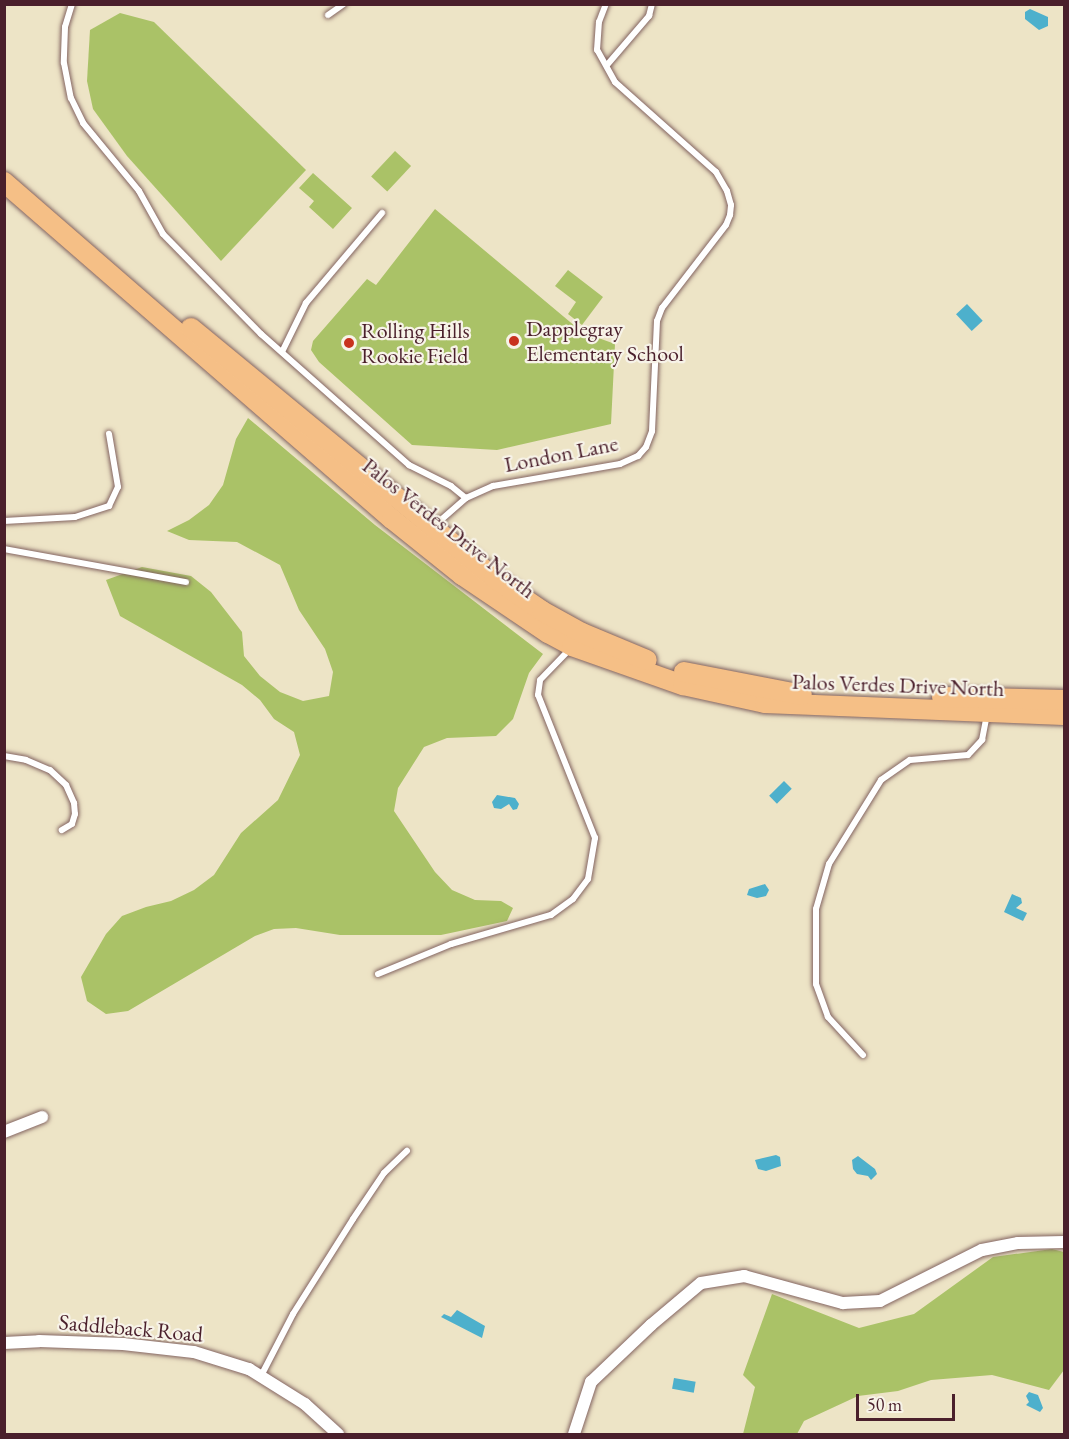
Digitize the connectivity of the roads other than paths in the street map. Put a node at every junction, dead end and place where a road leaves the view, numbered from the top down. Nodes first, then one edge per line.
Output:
1 (72, 4) edge
2 (344, 4) edge
3 (606, 4) edge
4 (652, 4) edge
5 (328, 15) dead end
6 (607, 65) junction
7 (4, 168) edge
8 (4, 182) edge
9 (382, 213) dead end
10 (282, 352) junction
11 (109, 434) dead end
12 (326, 461) junction
13 (466, 498) junction
14 (4, 521) edge
15 (431, 529) junction
16 (4, 549) edge
17 (462, 575) junction
18 (186, 582) dead end
19 (577, 639) junction
20 (1065, 700) edge
21 (987, 705) junction
22 (1065, 715) edge
23 (4, 756) edge
24 (62, 830) dead end
25 (378, 974) dead end
26 (862, 1054) dead end
27 (42, 1117) dead end
28 (4, 1132) edge
29 (407, 1151) dead end
30 (1065, 1242) edge
31 (4, 1343) edge
32 (261, 1377) junction
33 (338, 1434) edge
34 (574, 1434) edge

1 - 10 lane
2 - 5 lane
3 - 6 lane, London Lane
4 - 6 lane
6 - 13 lane, London Lane
7 - 15 main road, Palos Verdes Drive North
8 - 12 main road, Palos Verdes Drive North
9 - 10 lane
10 - 13 lane
11 - 14 lane
12 - 15 main road
12 - 17 main road, Palos Verdes Drive North
13 - 15 lane, London Lane
15 - 17 main road
15 - 19 main road, Palos Verdes Drive North
16 - 18 lane
17 - 19 main road, Palos Verdes Drive North
19 - 21 main road, Palos Verdes Drive North
19 - 25 lane
20 - 21 main road, Palos Verdes Drive North
21 - 22 main road, Palos Verdes Drive North
21 - 26 lane
23 - 24 lane
27 - 28 street
29 - 32 lane
30 - 34 street
31 - 32 street, Saddleback Road
32 - 33 street, Saddleback Road

